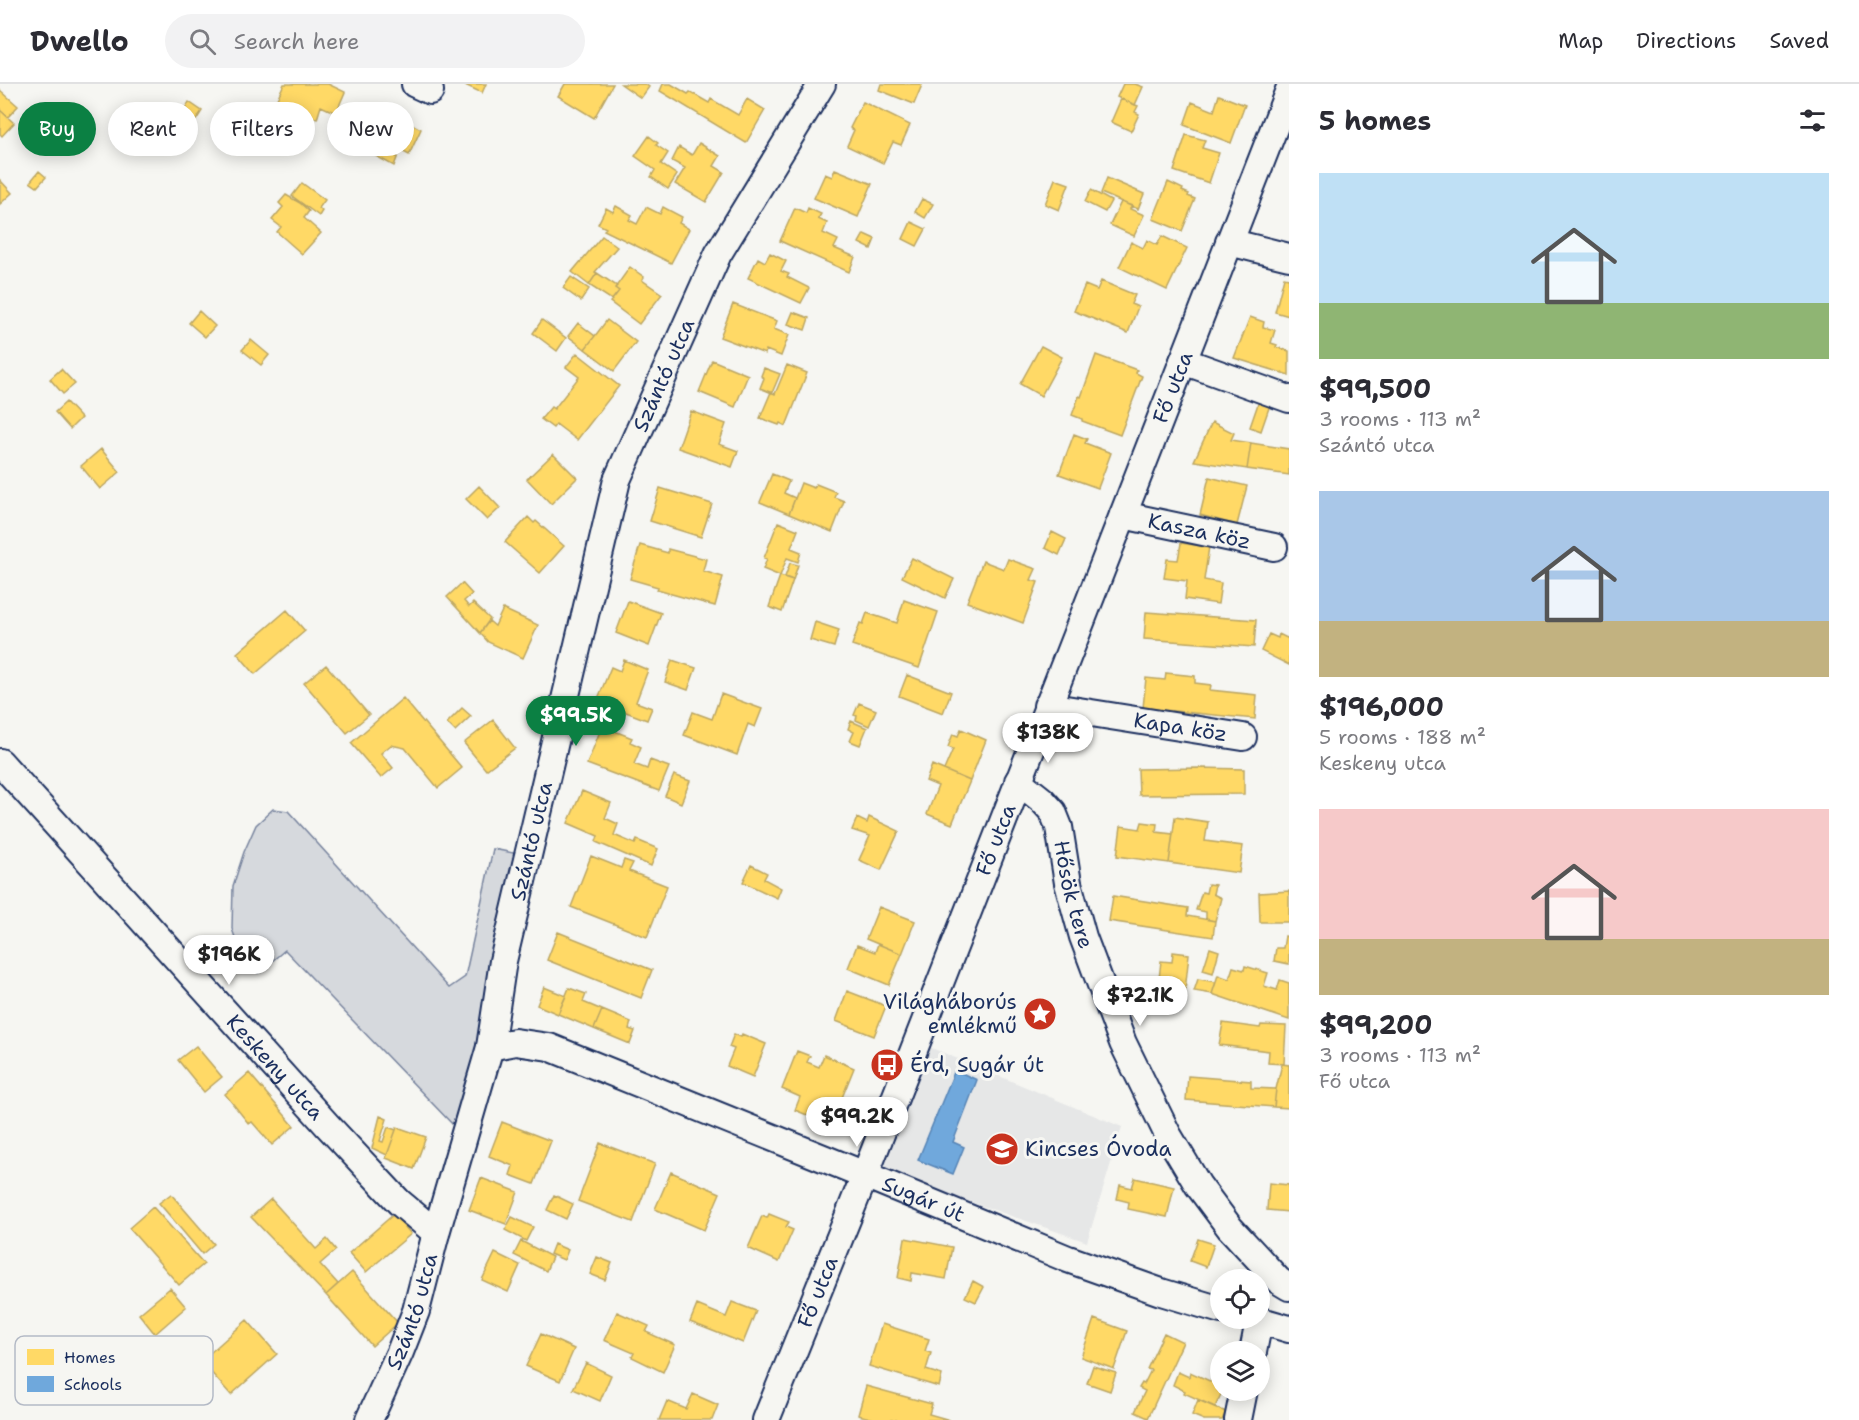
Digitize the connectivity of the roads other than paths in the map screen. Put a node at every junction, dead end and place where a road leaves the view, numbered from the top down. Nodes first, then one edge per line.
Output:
1 (822, 84) edge
2 (1289, 90) edge
3 (1282, 125) edge
4 (1229, 242) junction
5 (1289, 257) edge
6 (1183, 361) junction
7 (1289, 399) edge
8 (1123, 515) junction
9 (1274, 546) dead end
10 (1047, 706) junction
11 (1243, 737) dead end
12 (0, 762) edge
13 (1018, 781) junction
14 (490, 1047) junction
15 (865, 1174) junction
16 (436, 1233) junction
17 (1289, 1287) edge
18 (1289, 1300) edge
19 (1210, 1307) edge
20 (1270, 1324) edge
21 (1286, 1329) edge
22 (1242, 1401) edge
23 (369, 1420) edge
24 (766, 1420) edge
25 (1238, 1420) edge

1 - 14 street, Szántó utca
2 - 3 street, Fő utca
3 - 4 street, Fő utca
4 - 5 street
4 - 6 street, Fő utca
6 - 7 street
6 - 8 street, Fő utca
8 - 9 street, Kasza köz
8 - 10 street, Fő utca
10 - 11 street, Kapa köz
10 - 13 street, Fő utca
12 - 16 street, Keskeny utca
13 - 15 street, Fő utca
13 - 17 street, Hősök tere
14 - 15 street, Sugár út
14 - 16 street, Szántó utca
15 - 19 street, Sugár út
15 - 24 street, Fő utca
16 - 23 street, Szántó utca
18 - 21 street
20 - 21 street
22 - 25 street

